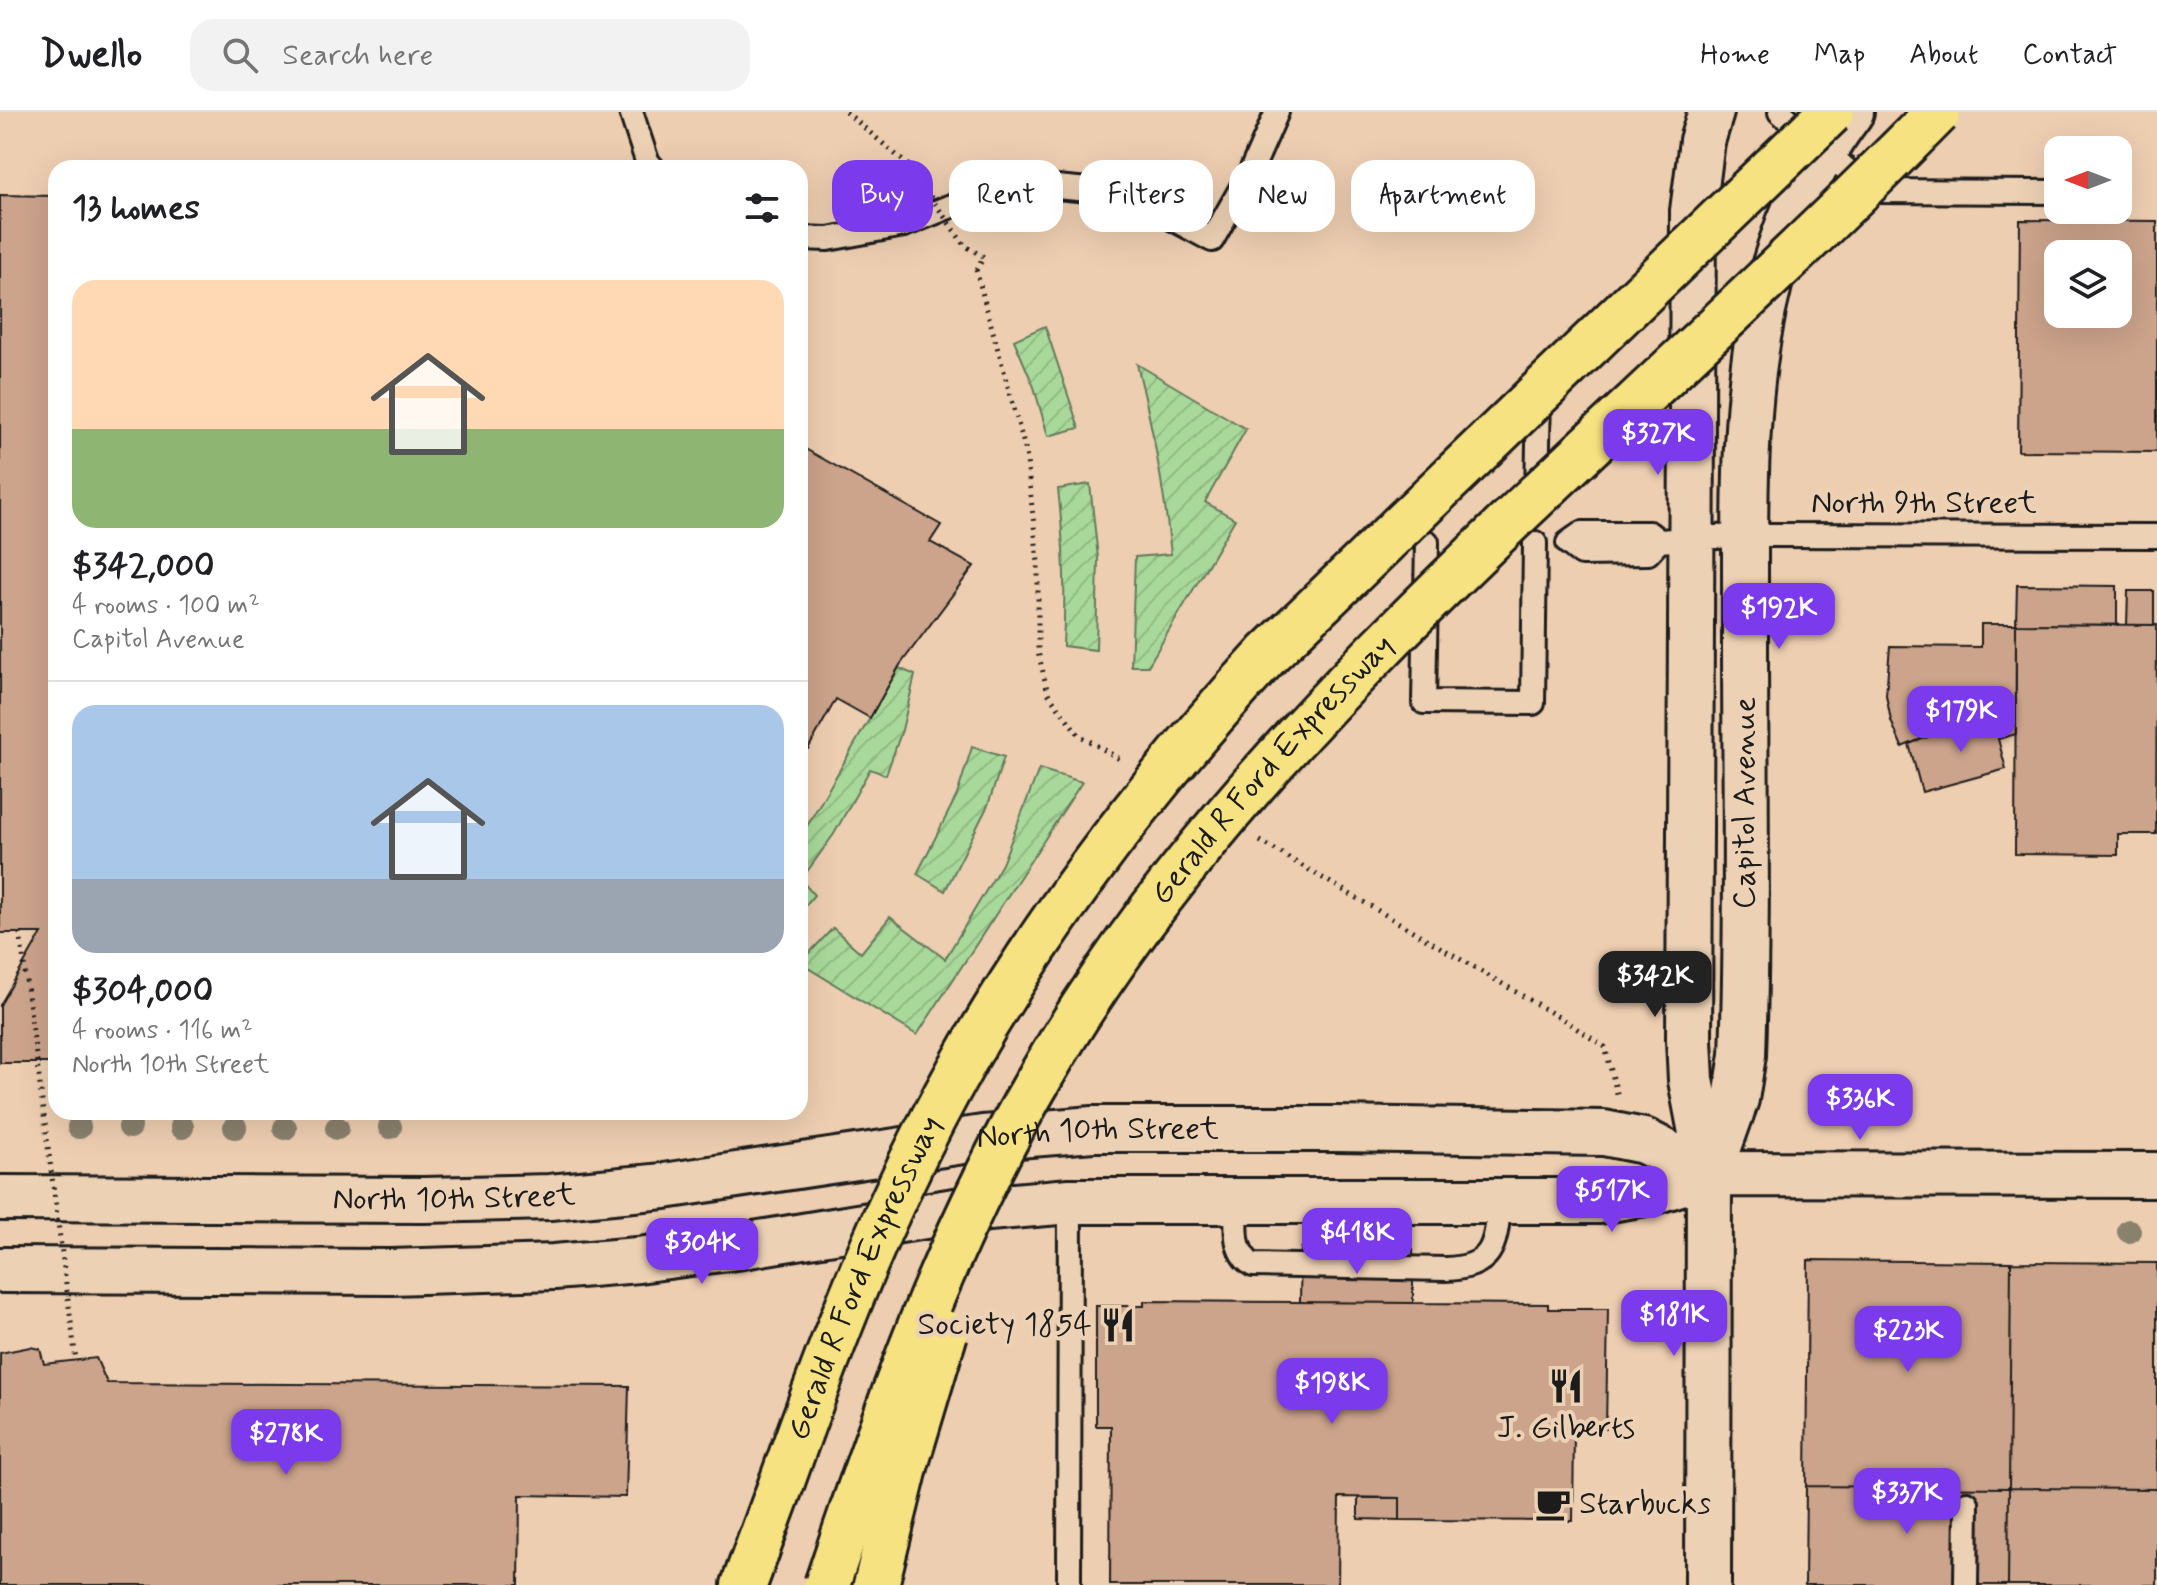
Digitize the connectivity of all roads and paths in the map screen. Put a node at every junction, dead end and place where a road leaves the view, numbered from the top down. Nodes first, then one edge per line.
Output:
1 (631, 112) edge
2 (846, 112) edge
3 (1277, 112) edge
4 (1711, 112) edge
5 (1780, 112) edge
6 (1851, 112) edge
7 (1938, 112) edge
8 (1828, 132) edge
9 (647, 160) edge
10 (2044, 192) edge
11 (808, 238) edge
12 (976, 270) dead end
13 (1540, 366) dead end
14 (1746, 535) junction
15 (2157, 536) edge
16 (1675, 541) junction
17 (1427, 542) dead end
18 (1535, 543) junction
19 (1135, 931) junction
20 (20, 933) dead end
21 (1709, 1174) junction
22 (2157, 1175) edge
23 (0, 1198) edge
24 (1237, 1200) junction
25 (1070, 1201) junction
26 (1500, 1201) junction
27 (0, 1270) edge
28 (76, 1360) dead end
29 (1967, 1503) dead end
30 (746, 1585) edge
31 (827, 1585) edge
32 (876, 1585) edge
33 (1069, 1585) edge
34 (1708, 1585) edge
35 (1966, 1585) edge

1 - 9 lane
2 - 12 path, bridge
3 - 11 lane
4 - 16 main road, Capitol Avenue
5 - 8 lane
6 - 8 main road, Capitol Avenue
7 - 19 highway, Gerald R Ford Expressway, bridge
8 - 10 lane
8 - 14 main road, Capitol Avenue
8 - 30 highway, Gerald R Ford Expressway, bridge
13 - 18 lane
14 - 15 lane, North 9th Street
14 - 16 lane, North 9th Street
14 - 21 main road, Capitol Avenue
16 - 18 lane, North 9th Street
16 - 21 main road, Capitol Avenue
17 - 18 lane
19 - 31 highway, Gerald R Ford Expressway, bridge
19 - 32 highway, bridge
20 - 28 path, bridge
21 - 22 main road, North 10th Street
21 - 23 main road, North 10th Street
21 - 26 main road, North 10th Street
21 - 34 main road, Capitol Avenue
24 - 25 main road, North 10th Street
24 - 26 main road, North 10th Street
24 - 26 lane
25 - 27 main road, North 10th Street
25 - 33 lane
29 - 35 lane

